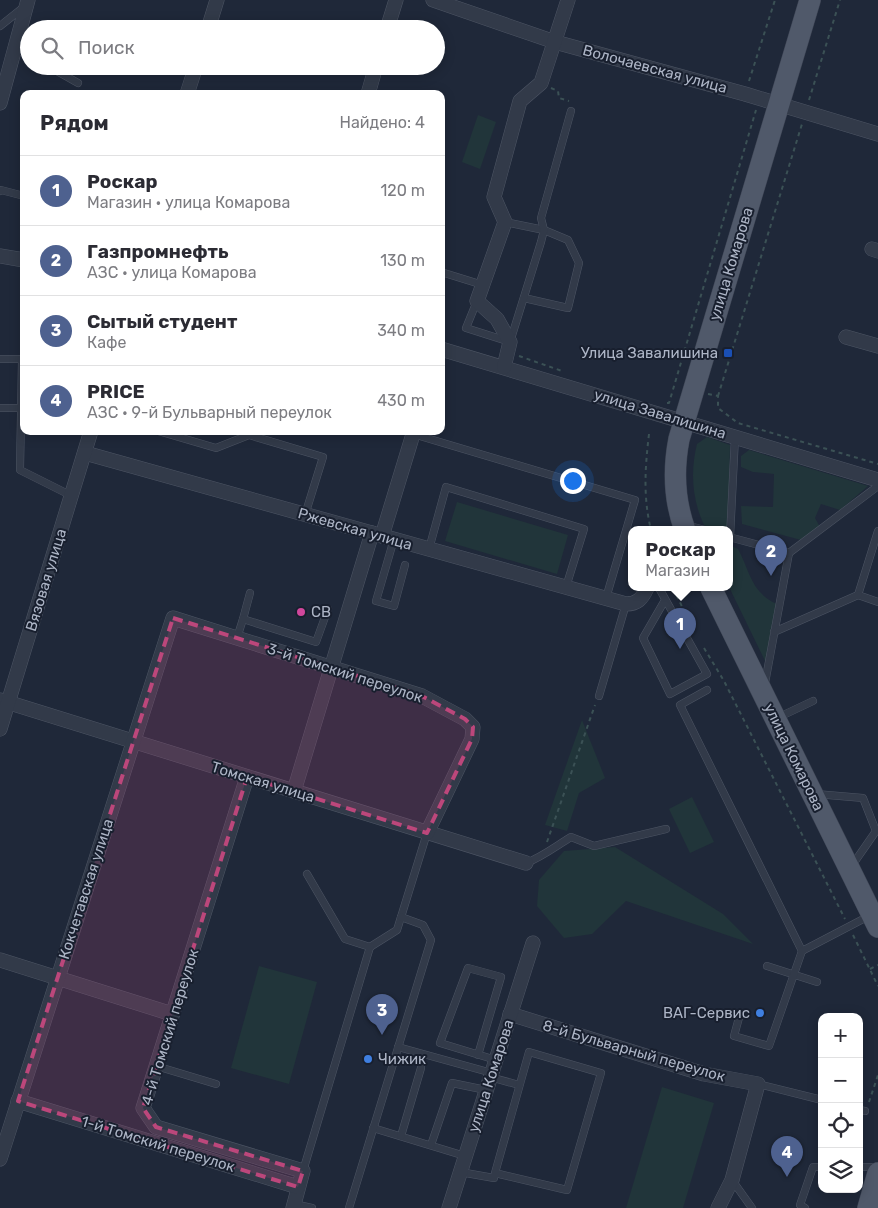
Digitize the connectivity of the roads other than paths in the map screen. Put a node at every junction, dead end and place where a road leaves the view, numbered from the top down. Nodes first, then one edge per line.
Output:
1 (217, 0) edge
2 (396, 0) edge
3 (433, 0) edge
4 (568, 0) edge
5 (810, 0) edge
6 (27, 3) edge
7 (22, 20) edge
8 (211, 20) edge
9 (390, 20) edge
10 (0, 26) edge
11 (20, 28) edge
12 (555, 42) junction
13 (13, 53) junction
14 (20, 54) edge
15 (64, 75) edge
16 (193, 75) edge
17 (373, 75) edge
18 (78, 83) dead end
19 (188, 90) edge
20 (369, 90) edge
21 (769, 101) junction
22 (0, 103) edge
23 (571, 111) road end
24 (878, 134) edge
25 (0, 191) edge
26 (20, 195) edge
27 (505, 222) junction
28 (544, 230) junction
29 (0, 256) edge
30 (20, 259) edge
31 (445, 273) edge
32 (483, 284) junction
33 (524, 298) junction
34 (477, 301) junction
35 (846, 336) dead end
36 (878, 346) edge
37 (509, 347) junction
38 (445, 350) edge
39 (0, 359) edge
40 (20, 359) edge
41 (504, 367) junction
42 (0, 408) edge
43 (20, 408) edge
44 (684, 422) junction
45 (21, 435) edge
46 (90, 435) edge
47 (172, 435) edge
48 (249, 435) edge
49 (249, 435) edge
50 (412, 435) edge
51 (420, 435) edge
52 (735, 437) junction
53 (85, 453) junction
54 (878, 480) edge
55 (878, 486) edge
56 (72, 496) junction
57 (305, 514) junction
58 (687, 526) edge
59 (731, 526) edge
60 (878, 531) edge
61 (382, 536) junction
62 (733, 538) edge
63 (429, 549) junction
64 (789, 553) junction
65 (405, 566) dead end
66 (566, 587) junction
67 (645, 591) edge
68 (660, 591) edge
69 (712, 591) edge
70 (250, 593) dead end
71 (858, 595) junction
72 (606, 598) junction
73 (665, 600) junction
74 (878, 602) edge
75 (626, 604) junction
76 (328, 609) dead end
77 (173, 618) joint
78 (242, 619) junction
79 (774, 632) junction
80 (237, 638) junction
81 (331, 668) junction
82 (708, 690) dead end
83 (763, 694) junction
84 (598, 696) road end
85 (4, 701) edge
86 (813, 701) dead end
87 (776, 719) junction
88 (0, 729) edge
89 (134, 741) junction
90 (247, 777) junction
91 (294, 791) junction
92 (812, 794) junction
93 (666, 829) dead end
94 (427, 832) junction
95 (526, 863) joint
96 (850, 870) junction
97 (307, 874) dead end
98 (401, 917) junction
99 (875, 921) edge
100 (533, 943) dead end
101 (370, 947) junction
102 (802, 950) junction
103 (0, 960) edge
104 (767, 966) dead end
105 (794, 974) junction
106 (58, 978) junction
107 (817, 982) dead end
108 (172, 1014) junction
109 (510, 1014) junction
110 (740, 1014) dead end
111 (398, 1046) junction
112 (478, 1055) junction
113 (156, 1066) junction
114 (420, 1068) dead end
115 (491, 1075) junction
116 (216, 1084) dead end
117 (758, 1084) junction
118 (519, 1085) junction
119 (818, 1099) edge
120 (18, 1101) junction
121 (373, 1128) junction
122 (400, 1136) junction
123 (431, 1145) junction
124 (465, 1156) junction
125 (0, 1159) edge
126 (818, 1167) edge
127 (863, 1167) edge
128 (878, 1167) edge
129 (303, 1171) junction
130 (460, 1172) junction
131 (495, 1173) junction
132 (878, 1173) edge
133 (732, 1180) junction
134 (298, 1188) junction
135 (294, 1206) edge
136 (452, 1207) edge
137 (312, 1208) edge
138 (349, 1208) edge
139 (718, 1208) edge
140 (752, 1208) edge
141 (805, 1208) edge
142 (868, 1208) edge

1 - 8 street
2 - 9 street
3 - 12 street, Волочаевская улица
4 - 12 street
5 - 21 main road, улица Комарова
6 - 7 street
6 - 10 lane
11 - 13 street
12 - 21 street, Волочаевская улица
12 - 27 street
13 - 14 lane
13 - 22 street
15 - 18 lane
16 - 19 street
17 - 20 street
21 - 24 street, Волочаевская улица
21 - 44 main road, улица Комарова
23 - 28 lane
25 - 26 lane
27 - 28 lane
27 - 32 street
28 - 33 lane
28 - 33 lane
29 - 30 street
31 - 32 lane
32 - 34 street
33 - 37 lane
34 - 37 street
34 - 37 lane
35 - 36 street
37 - 41 street
38 - 41 street, улица Завалишина
39 - 40 lane
41 - 44 street, улица Завалишина
42 - 43 lane
44 - 52 street, улица Завалишина
44 - 58 main road, улица Комарова
45 - 56 lane
46 - 53 street, Вязовая улица
47 - 49 lane
48 - 57 lane
50 - 61 street
51 - 72 lane
52 - 54 street, улица Завалишина
52 - 59 lane
53 - 56 street, Вязовая улица
53 - 57 street, Ржевская улица
55 - 64 lane
56 - 85 street, Вязовая улица
57 - 61 street, Ржевская улица
60 - 71 lane
61 - 63 street, Ржевская улица
61 - 65 lane
61 - 81 street
62 - 64 lane
63 - 66 street, Ржевская улица
63 - 66 lane
64 - 79 lane
66 - 72 street, Ржевская улица
67 - 75 street
68 - 73 lane
69 - 83 main road, улица Комарова
70 - 78 lane
71 - 74 lane
71 - 79 lane
72 - 75 street, Ржевская улица
73 - 73 lane
75 - 84 lane
76 - 78 lane
77 - 80 street, 3-й Томский переулок
77 - 89 street, Кокчетавская улица
78 - 80 lane
79 - 83 lane
80 - 81 street, 3-й Томский переулок
81 - 91 street
81 - 94 street, 3-й Томский переулок
82 - 102 lane
83 - 87 main road, улица Комарова
85 - 88 street, Вязовая улица
85 - 89 street, Томская улица
86 - 87 lane
87 - 92 main road, улица Комарова
89 - 90 street, Томская улица
89 - 106 street, Кокчетавская улица
90 - 91 street, Томская улица
90 - 108 street, 4-й Томский переулок
91 - 94 street, Томская улица
92 - 96 main road, улица Комарова
92 - 96 lane
93 - 95 lane
94 - 95 street, Томская улица
94 - 98 lane, 3-й Томский переулок
96 - 99 main road, улица Комарова
97 - 101 lane
98 - 101 lane, 3-й Томский переулок
98 - 111 lane
99 - 102 lane
100 - 109 street, улица Комарова
101 - 129 lane
102 - 105 lane
103 - 106 street
104 - 105 lane
105 - 107 lane
105 - 110 lane
106 - 108 street
106 - 120 street, Кокчетавская улица
108 - 113 street, 4-й Томский переулок
109 - 115 street, улица Комарова
109 - 117 street, 8-й Бульварный переулок
111 - 115 lane
111 - 121 lane
112 - 112 lane
112 - 115 lane
113 - 116 lane
113 - 129 street, 4-й Томский переулок
114 - 122 lane
115 - 118 lane
115 - 123 lane
115 - 124 street, улица Комарова
117 - 119 lane
117 - 133 street
118 - 131 lane
118 - 131 lane
120 - 125 street, Кокчетавская улица
120 - 134 street, 1-й Томский переулок
121 - 122 lane
121 - 138 lane
122 - 123 lane
123 - 124 lane
124 - 130 street, улица Комарова
126 - 141 lane
127 - 128 lane
129 - 134 street
130 - 131 lane
130 - 136 street, улица Комарова
132 - 142 main road
133 - 139 street
133 - 140 lane
134 - 135 street
135 - 137 lane

